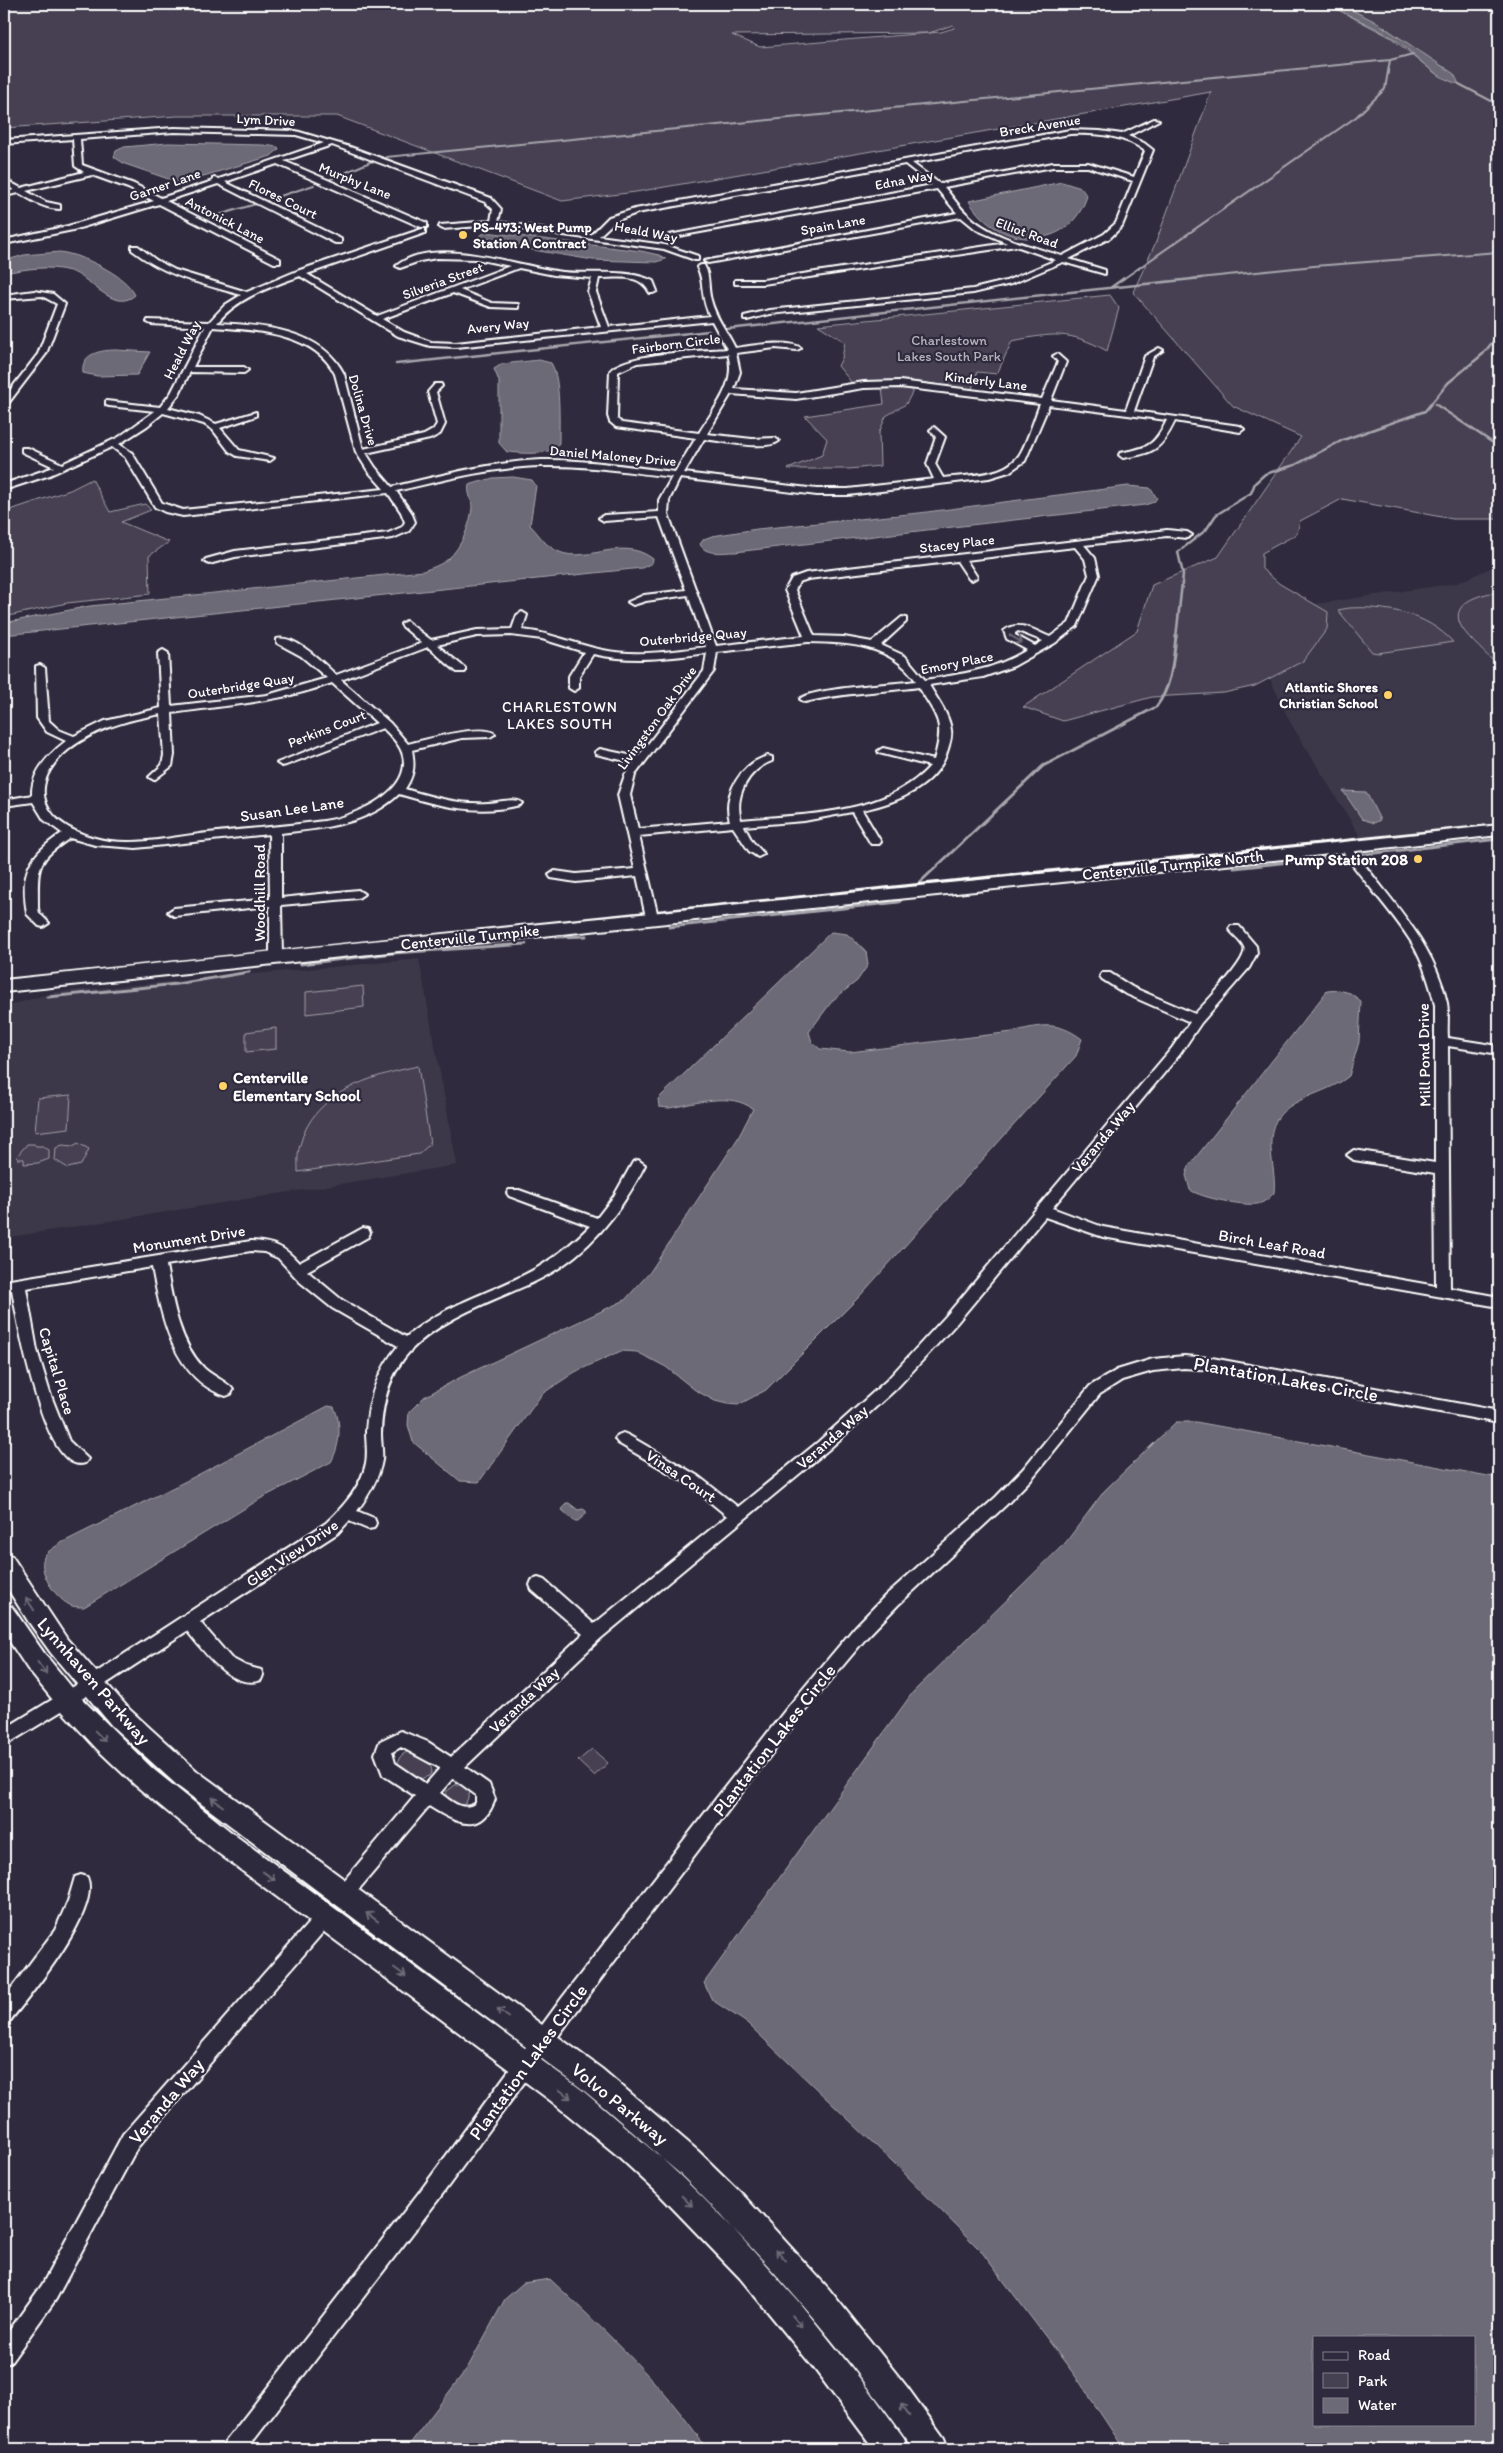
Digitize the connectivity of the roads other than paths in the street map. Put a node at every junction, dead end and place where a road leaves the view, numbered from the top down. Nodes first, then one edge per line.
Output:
1 (1156, 120) dead end
2 (76, 136) junction
3 (1122, 137) junction
4 (4, 142) edge
5 (332, 143) junction
6 (277, 161) junction
7 (906, 162) junction
8 (91, 173) junction
9 (216, 180) junction
10 (1137, 180) junction
11 (4, 181) edge
12 (939, 186) junction
13 (18, 190) junction
14 (4, 194) edge
15 (160, 201) junction
16 (57, 207) dead end
17 (962, 214) junction
18 (494, 224) junction
19 (432, 228) junction
20 (673, 235) dead end
21 (593, 236) junction
22 (338, 241) dead end
23 (4, 242) edge
24 (1016, 244) junction
25 (135, 248) dead end
26 (695, 258) junction
27 (1062, 259) junction
28 (708, 260) junction
29 (276, 261) dead end
30 (400, 266) dead end
31 (517, 266) junction
32 (701, 267) junction
33 (1102, 272) dead end
34 (300, 274) junction
35 (596, 276) junction
36 (738, 282) dead end
37 (453, 290) junction
38 (652, 291) dead end
39 (248, 295) junction
40 (4, 297) edge
41 (515, 306) dead end
42 (716, 318) junction
43 (747, 318) dead end
44 (376, 319) junction
45 (151, 322) dead end
46 (209, 326) junction
47 (606, 329) junction
48 (797, 348) dead end
49 (1159, 350) dead end
50 (732, 351) junction
51 (1057, 356) dead end
52 (187, 369) junction
53 (244, 370) dead end
54 (438, 386) dead end
55 (729, 391) junction
56 (1047, 402) junction
57 (4, 403) edge
58 (109, 403) dead end
59 (161, 411) junction
60 (1129, 413) junction
61 (253, 414) dead end
62 (1172, 418) junction
63 (214, 427) junction
64 (1240, 429) dead end
65 (934, 430) dead end
66 (700, 436) junction
67 (775, 442) dead end
68 (112, 443) junction
69 (25, 450) dead end
70 (360, 452) junction
71 (1123, 455) dead end
72 (270, 458) dead end
73 (60, 467) junction
74 (677, 476) junction
75 (940, 481) junction
76 (4, 487) edge
77 (390, 490) junction
78 (663, 514) junction
79 (604, 518) dead end
80 (1187, 535) dead end
81 (1077, 543) junction
82 (960, 558) junction
83 (209, 561) dead end
84 (972, 577) dead end
85 (692, 592) junction
86 (633, 602) dead end
87 (522, 615) dead end
88 (902, 620) dead end
89 (406, 624) dead end
90 (516, 632) junction
91 (810, 639) junction
92 (281, 641) dead end
93 (1051, 641) junction
94 (429, 644) junction
95 (875, 645) junction
96 (1035, 650) junction
97 (590, 651) junction
98 (712, 651) junction
99 (163, 654) dead end
100 (40, 668) dead end
101 (461, 670) dead end
102 (334, 680) junction
103 (923, 683) junction
104 (574, 688) dead end
105 (804, 699) dead end
106 (167, 712) junction
107 (383, 724) junction
108 (490, 734) dead end
109 (74, 740) junction
110 (405, 748) junction
111 (883, 751) dead end
112 (600, 752) dead end
113 (768, 759) dead end
114 (641, 761) junction
115 (282, 763) dead end
116 (936, 764) junction
117 (154, 777) dead end
118 (397, 790) junction
119 (37, 798) junction
120 (4, 803) edge
121 (516, 803) dead end
122 (856, 810) junction
123 (738, 824) junction
124 (275, 829) junction
125 (1499, 830) edge
126 (70, 833) junction
127 (634, 834) junction
128 (875, 842) dead end
129 (1346, 847) junction
130 (758, 854) dead end
131 (642, 872) junction
132 (555, 875) dead end
133 (937, 890) joint
134 (358, 894) dead end
135 (275, 902) junction
136 (174, 912) dead end
137 (652, 917) junction
138 (43, 923) dead end
139 (1235, 929) dead end
140 (276, 957) junction
141 (1106, 976) dead end
142 (4, 986) edge
143 (1197, 1020) junction
144 (1443, 1041) junction
145 (1499, 1050) edge
146 (1354, 1155) dead end
147 (638, 1165) dead end
148 (1442, 1168) junction
149 (514, 1193) dead end
150 (1043, 1210) junction
151 (599, 1224) junction
152 (363, 1233) dead end
153 (158, 1261) junction
154 (298, 1270) junction
155 (11, 1285) edge
156 (1442, 1292) junction
157 (1499, 1302) edge
158 (408, 1345) junction
159 (226, 1390) dead end
160 (1499, 1417) edge
161 (623, 1439) dead end
162 (80, 1459) dead end
163 (347, 1513) junction
164 (737, 1516) junction
165 (368, 1523) dead end
166 (4, 1562) edge
167 (538, 1584) dead end
168 (4, 1614) edge
169 (189, 1621) junction
170 (594, 1634) junction
171 (255, 1675) dead end
172 (92, 1684) junction
173 (67, 1700) junction
174 (4, 1738) edge
175 (452, 1768) junction
176 (428, 1796) junction
177 (246, 1824) joint
178 (229, 1848) joint
179 (81, 1883) dead end
180 (344, 1895) junction
181 (326, 1917) junction
182 (7, 2002) edge
183 (542, 2042) junction
184 (526, 2066) junction
185 (4, 2355) edge
186 (234, 2449) edge
187 (893, 2449) edge
188 (933, 2449) edge

1 - 3 street
2 - 4 street, Lym Drive
2 - 5 street, Lym Drive
2 - 8 street
3 - 7 street, Breck Avenue
3 - 10 street, Breck Avenue
5 - 6 street, Garner Lane
5 - 18 street, Lym Drive
6 - 9 street, Garner Lane
6 - 19 street, Murphy Lane
7 - 12 street, Elliot Road
7 - 21 street, Breck Avenue
8 - 13 street
8 - 15 street, Antonick Lane
9 - 15 street, Garner Lane
9 - 22 street, Flores Court
10 - 12 street, Edna Way
10 - 27 street, Breck Avenue
11 - 13 street
12 - 17 street, Elliot Road
12 - 20 street, Edna Way
13 - 14 street
13 - 16 street
15 - 23 street, Garner Lane
15 - 29 street, Antonick Lane
17 - 24 street, Elliot Road
17 - 28 street, Spain Lane
18 - 19 street, Heald Way
18 - 21 street, Heald Way
19 - 34 street, Heald Way
21 - 26 street, Heald Way
24 - 27 street, Elliot Road
24 - 36 street
25 - 39 street
26 - 28 street, Spain Lane
26 - 32 street
27 - 33 street, Elliot Road
27 - 43 street, Breck Avenue
28 - 32 street
30 - 31 street
31 - 35 street
31 - 37 street, Silveria Street
32 - 42 street
34 - 39 street, Heald Way
34 - 44 street, Avery Way
35 - 38 street
35 - 47 street
37 - 41 street
37 - 44 street, Silveria Street
39 - 46 street, Heald Way
40 - 57 street
42 - 47 street, Avery Way
42 - 50 street
44 - 47 street, Avery Way
45 - 46 street, Dolina Drive
46 - 52 street, Heald Way
46 - 70 street, Dolina Drive
48 - 50 street
49 - 60 street
50 - 55 street
50 - 66 street, Fairborn Circle
51 - 56 street, Daniel Maloney Drive
52 - 53 street
52 - 59 street, Heald Way
54 - 70 street
55 - 56 street, Kinderly Lane
55 - 66 street
56 - 60 street, Kinderly Lane
56 - 75 street, Daniel Maloney Drive
58 - 59 street
59 - 63 street
59 - 68 street, Heald Way
60 - 62 street, Kinderly Lane
61 - 63 street
62 - 64 street, Kinderly Lane
62 - 71 street
63 - 72 street
65 - 75 street
66 - 67 street
66 - 74 street
68 - 73 street, Heald Way
68 - 77 street, Daniel Maloney Drive
69 - 73 street
70 - 77 street, Dolina Drive
73 - 76 street, Heald Way
74 - 75 street, Daniel Maloney Drive
74 - 77 street, Daniel Maloney Drive
74 - 78 street
77 - 83 street, Dolina Drive
78 - 79 street
78 - 85 street
80 - 81 street, Stacey Place
81 - 82 street, Stacey Place
81 - 93 street, Emory Place
82 - 84 street
82 - 91 street, Stacey Place
85 - 86 street
85 - 98 street
87 - 90 street
88 - 95 street
89 - 94 street
90 - 94 street, Outerbridge Quay
90 - 97 street, Outerbridge Quay
91 - 95 street, Outerbridge Quay
91 - 98 street, Outerbridge Quay
92 - 102 street
93 - 96 street, Emory Place
93 -> 96 street
94 - 101 street
94 - 102 street, Outerbridge Quay
95 - 103 street, Outerbridge Quay
96 - 103 street, Emory Place
97 - 98 street, Outerbridge Quay
97 - 104 street
98 - 114 street, Livingston Oak Drive
99 - 106 street
100 - 109 street
102 - 106 street, Outerbridge Quay
102 - 107 street
103 - 105 street, Emory Place
103 - 116 street, Outerbridge Quay
106 - 109 street, Outerbridge Quay
106 - 117 street
107 - 110 street
107 - 115 street, Perkins Court
108 - 110 street
109 - 119 street, Outerbridge Quay
110 - 118 street, Susan Lee Lane
111 - 116 street
112 - 114 street
113 - 123 street
114 - 127 street, Livingston Oak Drive
116 - 122 street, Outerbridge Quay
118 - 121 street
118 - 124 street, Susan Lee Lane
119 - 120 street
119 - 126 street, Susan Lee Lane
122 - 123 street, Outerbridge Quay
122 - 128 street
123 - 127 street, Outerbridge Quay
123 - 130 street
124 - 126 street, Susan Lee Lane
124 - 135 street, Woodhill Road
125 - 129 main road, Centerville Turnpike North
126 - 138 street
127 - 131 street, Livingston Oak Drive
129 - 133 main road, Centerville Turnpike North
129 - 144 street, Mill Pond Drive
131 - 132 street
131 - 137 street, Livingston Oak Drive
133 - 137 main road, Centerville Turnpike
134 - 135 street
135 - 136 street
135 - 140 street, Woodhill Road
137 - 140 main road, Centerville Turnpike
139 - 143 street, Veranda Way
140 - 142 main road, Centerville Turnpike
141 - 143 street
143 - 150 street, Veranda Way
144 - 145 street
144 - 148 street, Mill Pond Drive
146 - 148 street
147 - 151 street, Glen View Drive
148 - 156 street, Mill Pond Drive
149 - 151 street
150 - 156 street, Birch Leaf Road
150 - 164 street, Veranda Way
151 - 158 street, Glen View Drive
152 - 154 street
153 - 154 street, Monument Drive
153 - 155 street, Monument Drive
153 - 159 street
154 - 158 street, Monument Drive
155 - 162 street, Capital Place
156 - 157 street, Birch Leaf Road
158 - 163 street, Glen View Drive
160 - 183 street, Plantation Lakes Circle
161 - 164 street, Vinsa Court
163 - 165 street
163 - 169 street, Glen View Drive
164 - 170 street, Veranda Way
172 -> 166 main road, Lynnhaven Parkway
167 - 170 street
168 -> 173 main road, Lynnhaven Parkway
169 - 171 street
169 - 172 street, Glen View Drive
170 - 175 street, Veranda Way
172 - 173 street, Glen View Drive
177 -> 172 main road, Lynnhaven Parkway
173 - 174 street, Glen View Drive
173 -> 178 main road, Lynnhaven Parkway
175 - 176 street, Veranda Way
175 - 176 street
175 - 176 street
176 - 180 street, Veranda Way
177 - 180 main road, Volvo Parkway
178 -> 181 main road, Volvo Parkway
179 - 182 street
183 -> 180 main road, Volvo Parkway
181 -> 184 main road, Volvo Parkway
181 - 185 street, Veranda Way
183 - 184 street, Plantation Lakes Circle
188 -> 183 main road, Volvo Parkway
184 - 186 street, Plantation Lakes Circle
184 -> 187 main road, Volvo Parkway

